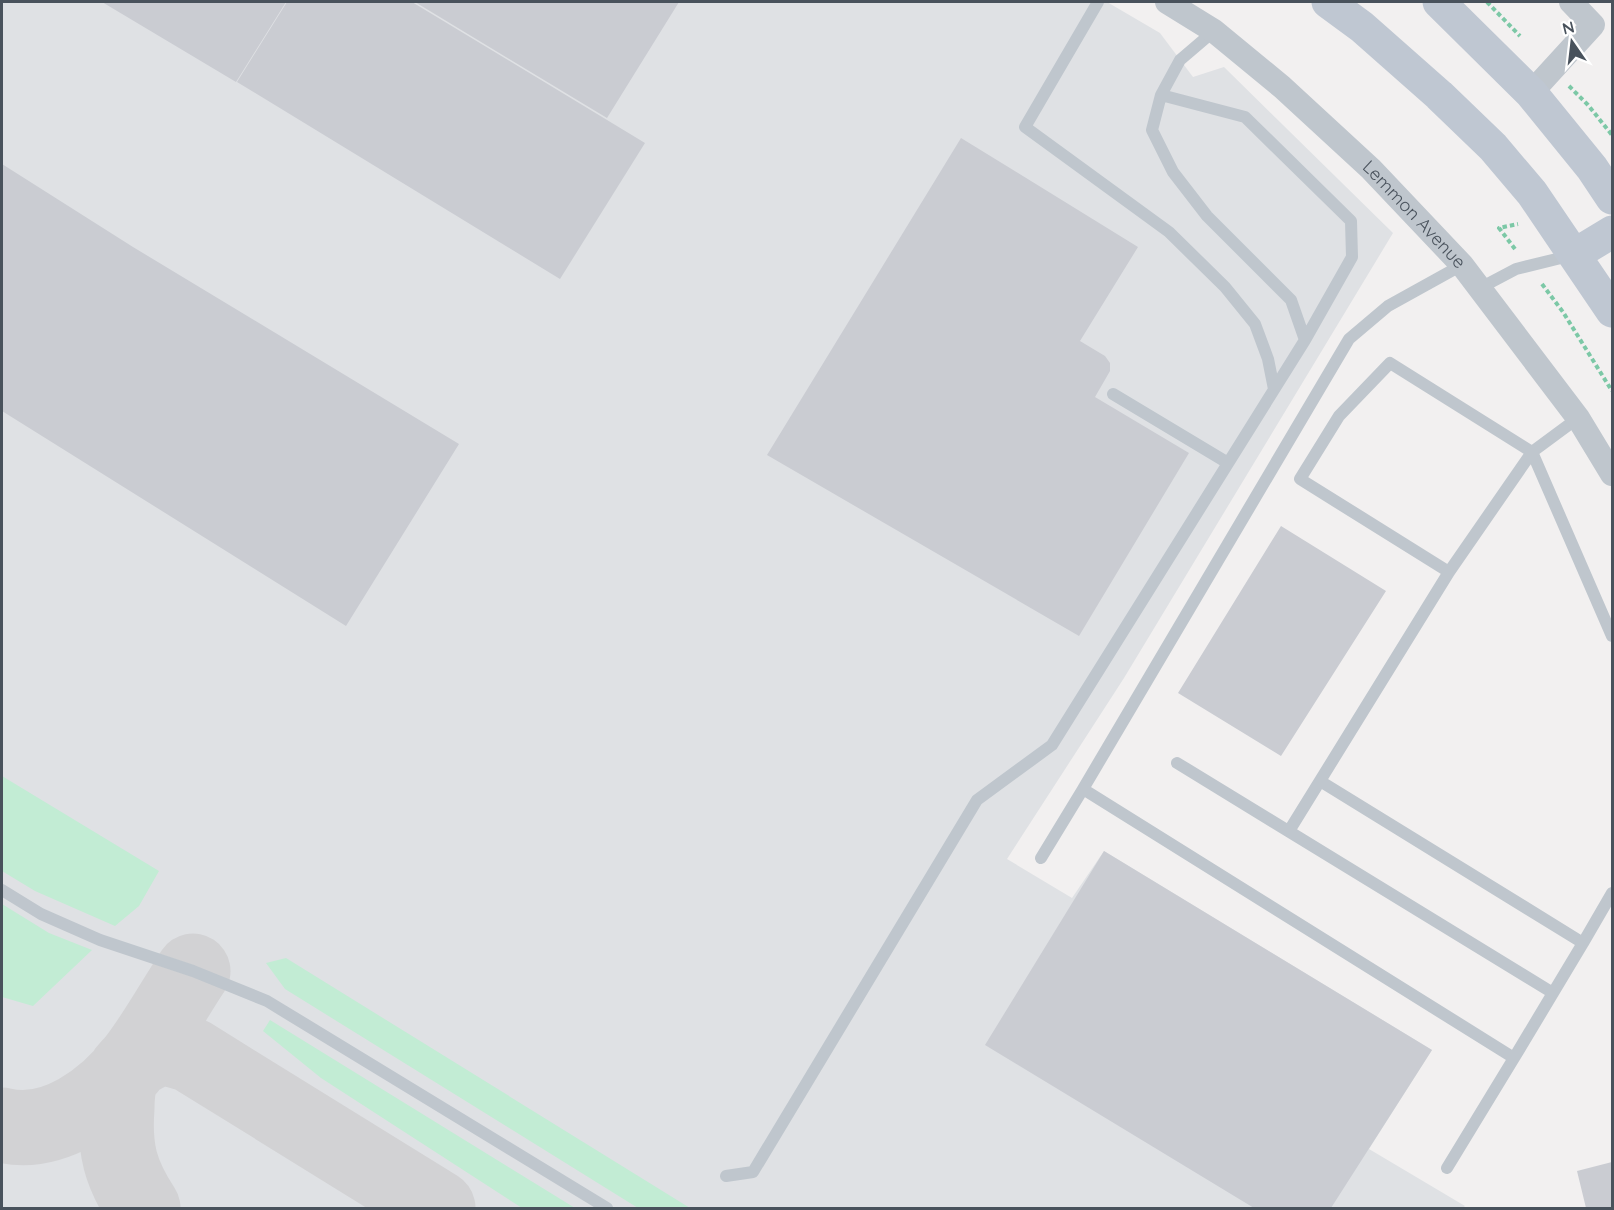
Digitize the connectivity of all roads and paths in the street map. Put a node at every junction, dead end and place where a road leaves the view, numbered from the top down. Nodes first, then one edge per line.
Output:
1 (1098, 2) edge
2 (1167, 2) edge
3 (1328, 2) edge
4 (1439, 2) edge
5 (1571, 2) edge
6 (1214, 31) junction
7 (1531, 93) junction
8 (1161, 95) junction
9 (1612, 198) edge
10 (1612, 232) edge
11 (1612, 254) edge
12 (1574, 255) junction
13 (1462, 265) junction
14 (1480, 288) junction
15 (1546, 289) dead end
16 (1612, 311) edge
17 (1305, 340) junction
18 (1274, 389) junction
19 (1612, 391) edge
20 (1113, 394) dead end
21 (1578, 418) junction
22 (1532, 452) junction
23 (1228, 463) junction
24 (1612, 474) edge
25 (1449, 572) junction
26 (1612, 636) edge
27 (1177, 763) dead end
28 (1320, 781) junction
29 (1083, 789) junction
30 (1289, 831) junction
31 (1041, 858) dead end
32 (2, 890) edge
33 (1612, 893) edge
34 (1583, 943) junction
35 (1553, 993) junction
36 (1514, 1058) junction
37 (1447, 1168) dead end
38 (726, 1176) dead end
39 (607, 1209) edge

1 - 18 lane
2 - 6 street, Lemmon Avenue
3 - 12 main road
4 - 7 main road
5 - 7 street
6 - 8 lane
6 - 13 street, Lemmon Avenue
7 - 9 main road
8 - 17 lane
8 - 17 lane
10 - 12 main road
11 - 12 main road
12 - 14 lane
12 - 16 main road
13 - 14 street, Lemmon Avenue
13 - 29 lane
14 - 21 street, Lemmon Avenue
15 - 19 path
17 - 18 lane
18 - 23 lane
20 - 23 lane
21 - 22 lane
21 - 24 street, Lemmon Avenue
22 - 25 lane
22 - 25 lane
22 - 26 lane
23 - 38 lane
25 - 28 lane
27 - 30 lane
28 - 30 lane
28 - 34 lane
29 - 31 lane
29 - 36 lane
30 - 35 lane
32 - 39 lane
33 - 34 lane
34 - 35 lane
35 - 36 lane
36 - 37 lane

